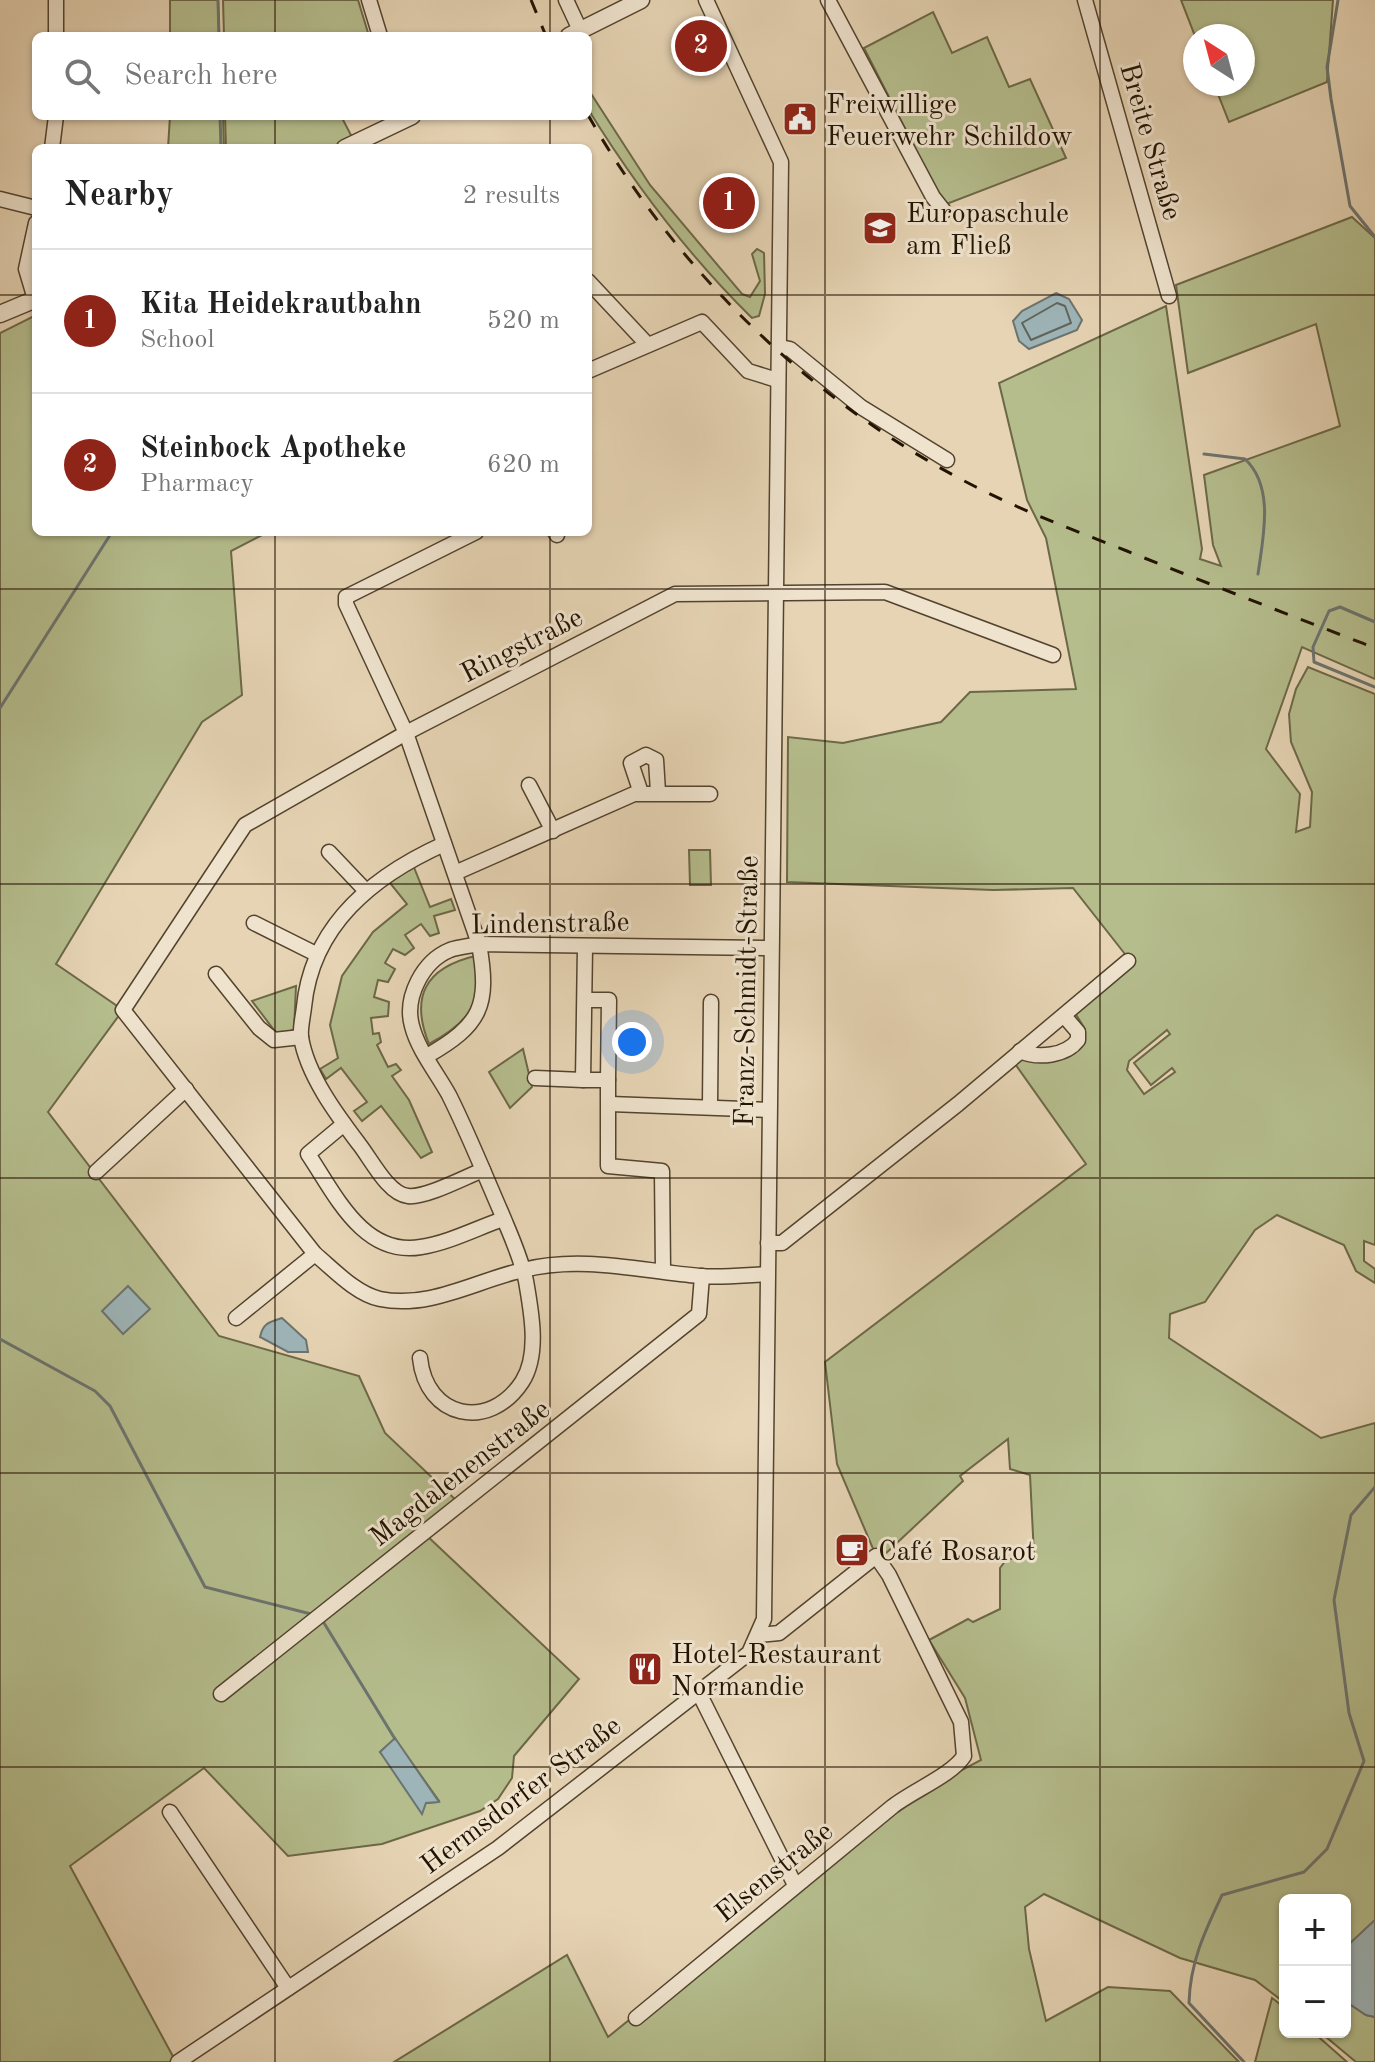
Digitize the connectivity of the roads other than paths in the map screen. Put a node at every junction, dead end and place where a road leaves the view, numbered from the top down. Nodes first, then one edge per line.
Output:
1 (56, 0) edge
2 (369, 0) edge
3 (566, 0) edge
4 (641, 0) edge
5 (706, 0) edge
6 (828, 0) edge
7 (1085, 0) edge
8 (56, 32) edge
9 (379, 32) edge
10 (574, 32) edge
11 (576, 32) edge
12 (56, 120) edge
13 (404, 120) edge
14 (52, 144) edge
15 (355, 144) edge
16 (0, 199) edge
17 (32, 207) edge
18 (944, 211) dead end
19 (32, 241) edge
20 (592, 285) edge
21 (32, 287) edge
22 (1169, 296) dead end
23 (32, 301) edge
24 (0, 314) edge
25 (646, 343) junction
26 (780, 347) junction
27 (592, 369) edge
28 (777, 380) junction
29 (947, 460) dead end
30 (468, 536) edge
31 (774, 590) junction
32 (1053, 655) dead end
33 (406, 733) junction
34 (529, 785) dead end
35 (658, 792) junction
36 (641, 793) junction
37 (710, 794) dead end
38 (553, 831) junction
39 (444, 844) junction
40 (329, 852) dead end
41 (455, 873) junction
42 (366, 891) junction
43 (254, 923) dead end
44 (479, 944) junction
45 (585, 947) junction
46 (771, 948) junction
47 (316, 954) junction
48 (1128, 961) dead end
49 (216, 974) dead end
50 (585, 1000) junction
51 (711, 1002) dead end
52 (1065, 1017) junction
53 (301, 1037) junction
54 (1020, 1051) junction
55 (427, 1056) junction
56 (535, 1078) dead end
57 (583, 1080) junction
58 (608, 1080) junction
59 (186, 1089) junction
60 (610, 1104) junction
61 (710, 1106) junction
62 (769, 1110) junction
63 (344, 1124) junction
64 (483, 1170) junction
65 (96, 1172) dead end
66 (503, 1219) junction
67 (768, 1243) junction
68 (315, 1254) junction
69 (524, 1269) junction
70 (663, 1271) junction
71 (767, 1274) junction
72 (702, 1276) junction
73 (236, 1318) dead end
74 (420, 1358) dead end
75 (759, 1635) junction
76 (699, 1693) junction
77 (221, 1694) dead end
78 (950, 1772) joint
79 (170, 1812) dead end
80 (795, 1885) junction
81 (288, 1988) junction
82 (636, 2018) dead end
83 (178, 2062) edge

1 - 8 street
2 - 9 street
3 - 10 street
4 - 11 street
5 - 26 street, Franz-Schmidt-Straße
6 - 18 street
7 - 22 street, Breite Straße
12 - 14 street
13 - 15 street
16 - 17 street
19 - 21 street
20 - 25 street
23 - 24 street
25 - 27 street
25 - 28 street
26 - 28 street, Franz-Schmidt-Straße
26 - 29 street
28 - 31 street, Franz-Schmidt-Straße
30 - 33 street
31 - 32 street, Ringstraße
31 - 33 street, Ringstraße
31 - 46 street, Franz-Schmidt-Straße
33 - 39 street
33 - 59 street, Ringstraße
34 - 38 street
35 - 36 street
35 - 36 street
35 - 37 street
36 - 38 street
38 - 41 street
39 - 41 street
39 - 42 street
40 - 42 street
41 - 44 street
42 - 47 street
43 - 47 street
44 - 45 street, Lindenstraße
44 - 55 street
44 - 55 street, Lindenstraße
45 - 46 street, Lindenstraße
45 - 50 street
46 - 62 street, Franz-Schmidt-Straße
47 - 53 street
48 - 52 street
49 - 53 street
50 - 57 street
50 - 58 street
51 - 61 street
52 - 54 street
52 - 54 street
53 - 63 street
54 - 67 street
55 - 64 street, Lindenstraße
56 - 57 street
57 - 58 street
58 - 60 street
59 - 65 street
59 - 68 street
60 - 61 street
60 - 70 street
61 - 62 street
62 - 67 street, Franz-Schmidt-Straße
63 - 64 street
63 - 66 street
64 - 66 street, Lindenstraße
66 - 69 street, Lindenstraße
67 - 71 street, Franz-Schmidt-Straße
68 - 69 street
68 - 73 street
69 - 70 street
69 - 74 street, Lindenstraße
70 - 72 street
71 - 72 street
71 - 75 street, Franz-Schmidt-Straße
72 - 77 street, Magdalenenstraße
75 - 76 street, Hermsdorfer Straße
75 - 78 street, Hermsdorfer Straße
76 - 80 street
76 - 81 street, Hermsdorfer Straße
78 - 80 street, Elsenstraße
79 - 81 street
80 - 82 street, Elsenstraße
81 - 83 street, Hermsdorfer Straße

